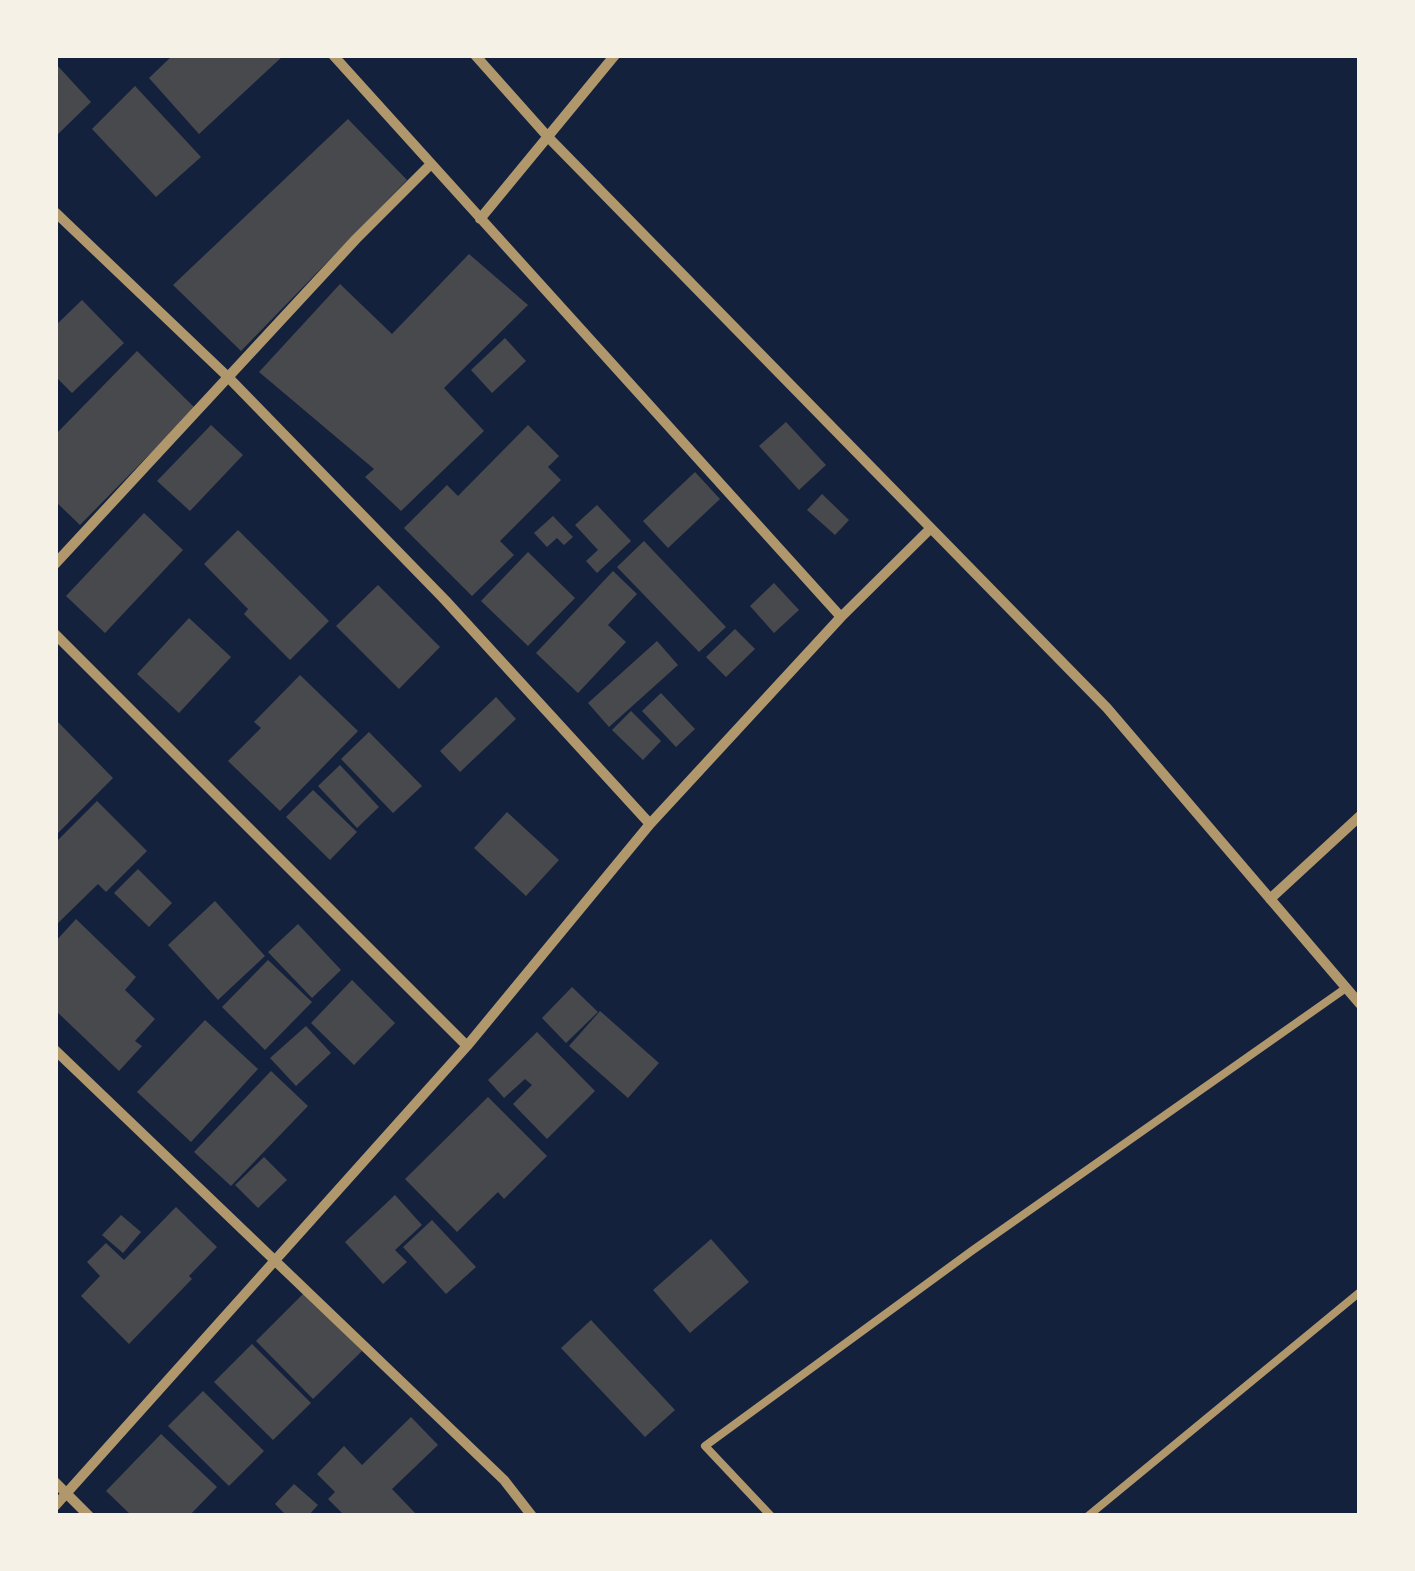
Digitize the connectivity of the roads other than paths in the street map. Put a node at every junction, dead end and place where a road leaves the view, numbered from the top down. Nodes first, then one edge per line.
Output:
1 (333, 55) edge
2 (475, 55) edge
3 (614, 55) edge
4 (548, 137) junction
5 (430, 165) junction
6 (55, 212) edge
7 (480, 219) junction
8 (228, 377) junction
9 (930, 530) junction
10 (55, 564) edge
11 (841, 617) junction
12 (55, 634) edge
13 (1360, 816) edge
14 (650, 824) junction
15 (1270, 899) junction
16 (1346, 988) junction
17 (1360, 1004) edge
18 (467, 1046) junction
19 (55, 1050) edge
20 (272, 1261) junction
21 (1360, 1292) edge
22 (55, 1482) edge
23 (67, 1494) junction
24 (55, 1506) edge
25 (89, 1516) edge
26 (532, 1516) edge
27 (771, 1516) edge
28 (1088, 1516) edge

1 - 5 street
2 - 4 street
3 - 4 street
4 - 7 street
4 - 9 street
5 - 7 street
5 - 8 street
6 - 8 street
7 - 11 street
8 - 10 street
8 - 14 street
9 - 11 street
9 - 15 street
11 - 14 street
12 - 18 street
13 - 15 street
14 - 18 street
15 - 16 street
16 - 17 street
16 - 27 lane
18 - 20 street
19 - 20 street
20 - 23 street
20 - 26 street
21 - 28 lane
22 - 23 street
23 - 24 street
23 - 25 street

